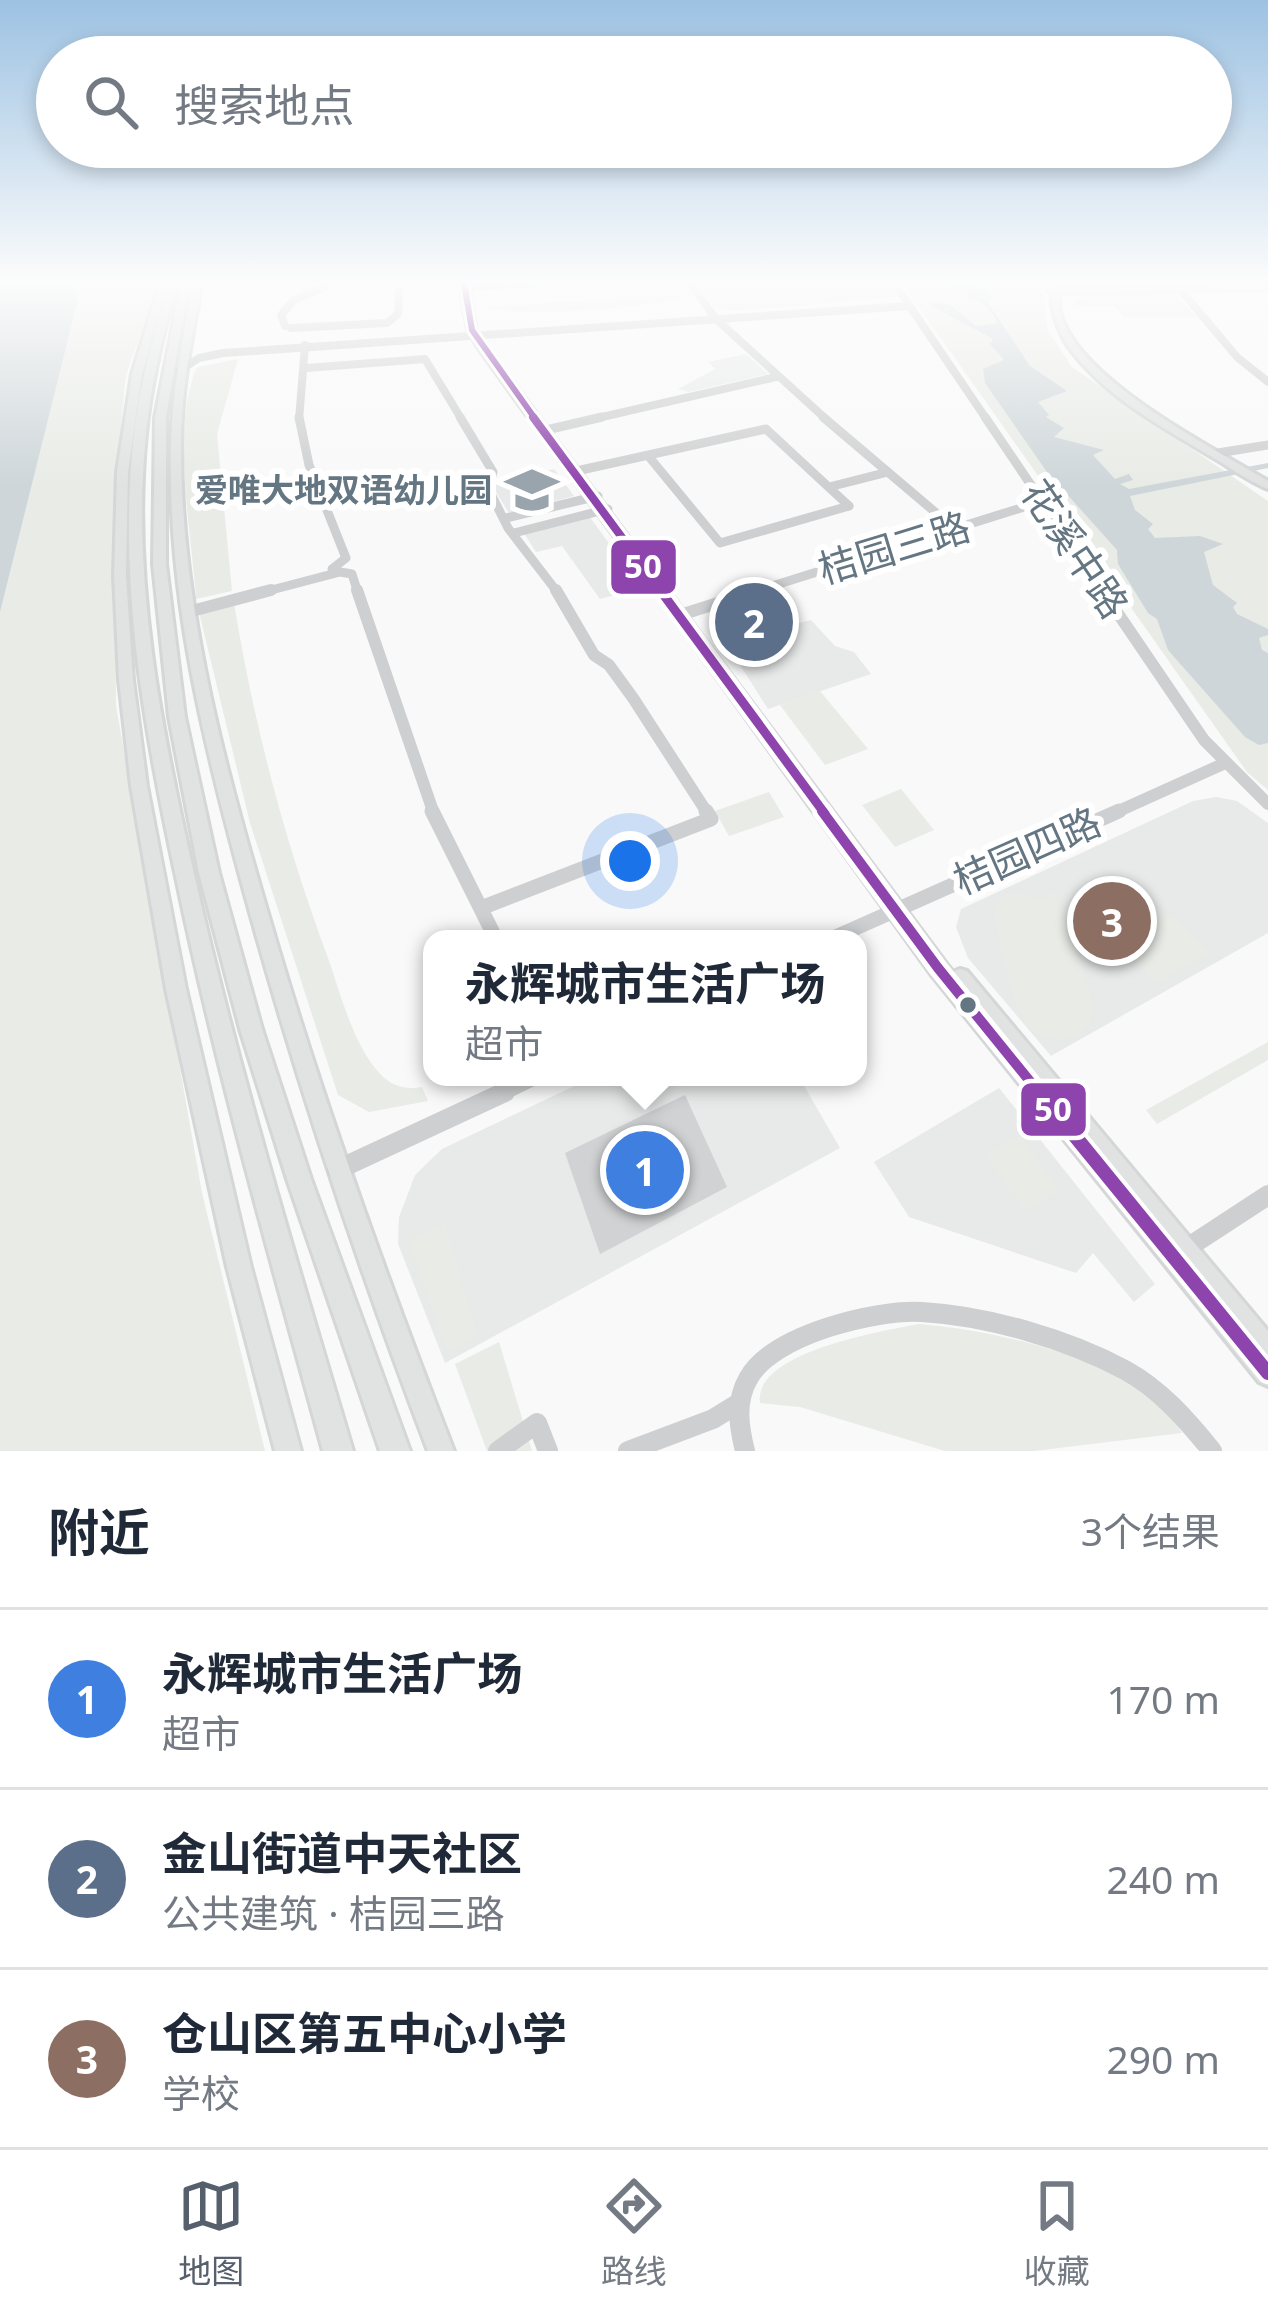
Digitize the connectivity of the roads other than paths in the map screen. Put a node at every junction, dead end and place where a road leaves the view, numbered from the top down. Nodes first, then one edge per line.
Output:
1 (143, 351) edge
2 (153, 351) edge
3 (172, 351) edge
4 (181, 351) edge
5 (250, 351) edge
6 (304, 351) edge
7 (488, 351) edge
8 (748, 351) edge
9 (939, 351) edge
10 (1079, 351) edge
11 (1232, 351) edge
12 (306, 368) junction
13 (178, 370) junction
14 (776, 377) junction
15 (1268, 382) edge
16 (546, 431) junction
17 (1268, 445) edge
18 (1222, 452) junction
19 (650, 458) junction
20 (575, 471) junction
21 (908, 473) dead end
22 (891, 474) junction
23 (1268, 482) edge
24 (921, 484) dead end
25 (829, 487) junction
26 (907, 488) junction
27 (1043, 502) junction
28 (599, 503) junction
29 (506, 518) junction
30 (955, 529) junction
31 (514, 533) junction
32 (188, 609) junction
33 (681, 615) junction
34 (1223, 764) junction
35 (1268, 804) edge
36 (481, 908) junction
37 (898, 908) junction
38 (492, 930) edge
39 (850, 930) edge
40 (517, 1086) edge
41 (336, 1171) junction
42 (1268, 1195) edge
43 (1181, 1255) junction
44 (1268, 1350) edge
45 (1268, 1373) edge
46 (739, 1403) junction
47 (288, 1451) edge
48 (338, 1451) edge
49 (395, 1451) edge
50 (440, 1451) edge
51 (498, 1451) edge
52 (548, 1451) edge
53 (628, 1451) edge
54 (745, 1451) edge
55 (1213, 1451) edge

1 - 47 main road
2 - 48 highway
3 - 49 highway
4 - 13 main road
5 - 13 street
6 - 12 street
7 - 16 main road
8 - 14 street
9 - 27 street, 花溪中路
10 - 18 main road
11 - 15 street
12 - 29 street
12 - 32 street
13 - 32 main road
14 - 16 street
14 - 22 street
16 - 20 main road
17 - 18 street
18 - 23 main road
19 - 20 street
19 - 25 street
19 - 25 street
20 - 28 main road
21 - 22 street
22 - 25 street
22 - 26 street
24 - 26 street
26 - 30 street
27 - 30 street, 桔园三路
27 - 34 street, 花溪中路
28 - 29 street
28 - 31 street
28 - 33 main road
29 - 31 street
30 - 33 street, 桔园三路
31 - 36 street
32 - 36 street
32 - 41 main road
33 - 37 main road
34 - 35 street, 花溪中路
34 - 37 street, 桔园四路
36 - 38 street
37 - 39 street, 桔园四路
37 - 43 main road
40 - 41 street
41 - 50 main road
42 - 43 street
43 - 44 main road
43 - 45 main road
46 - 53 street
46 - 54 street
46 - 55 street
51 - 52 street

